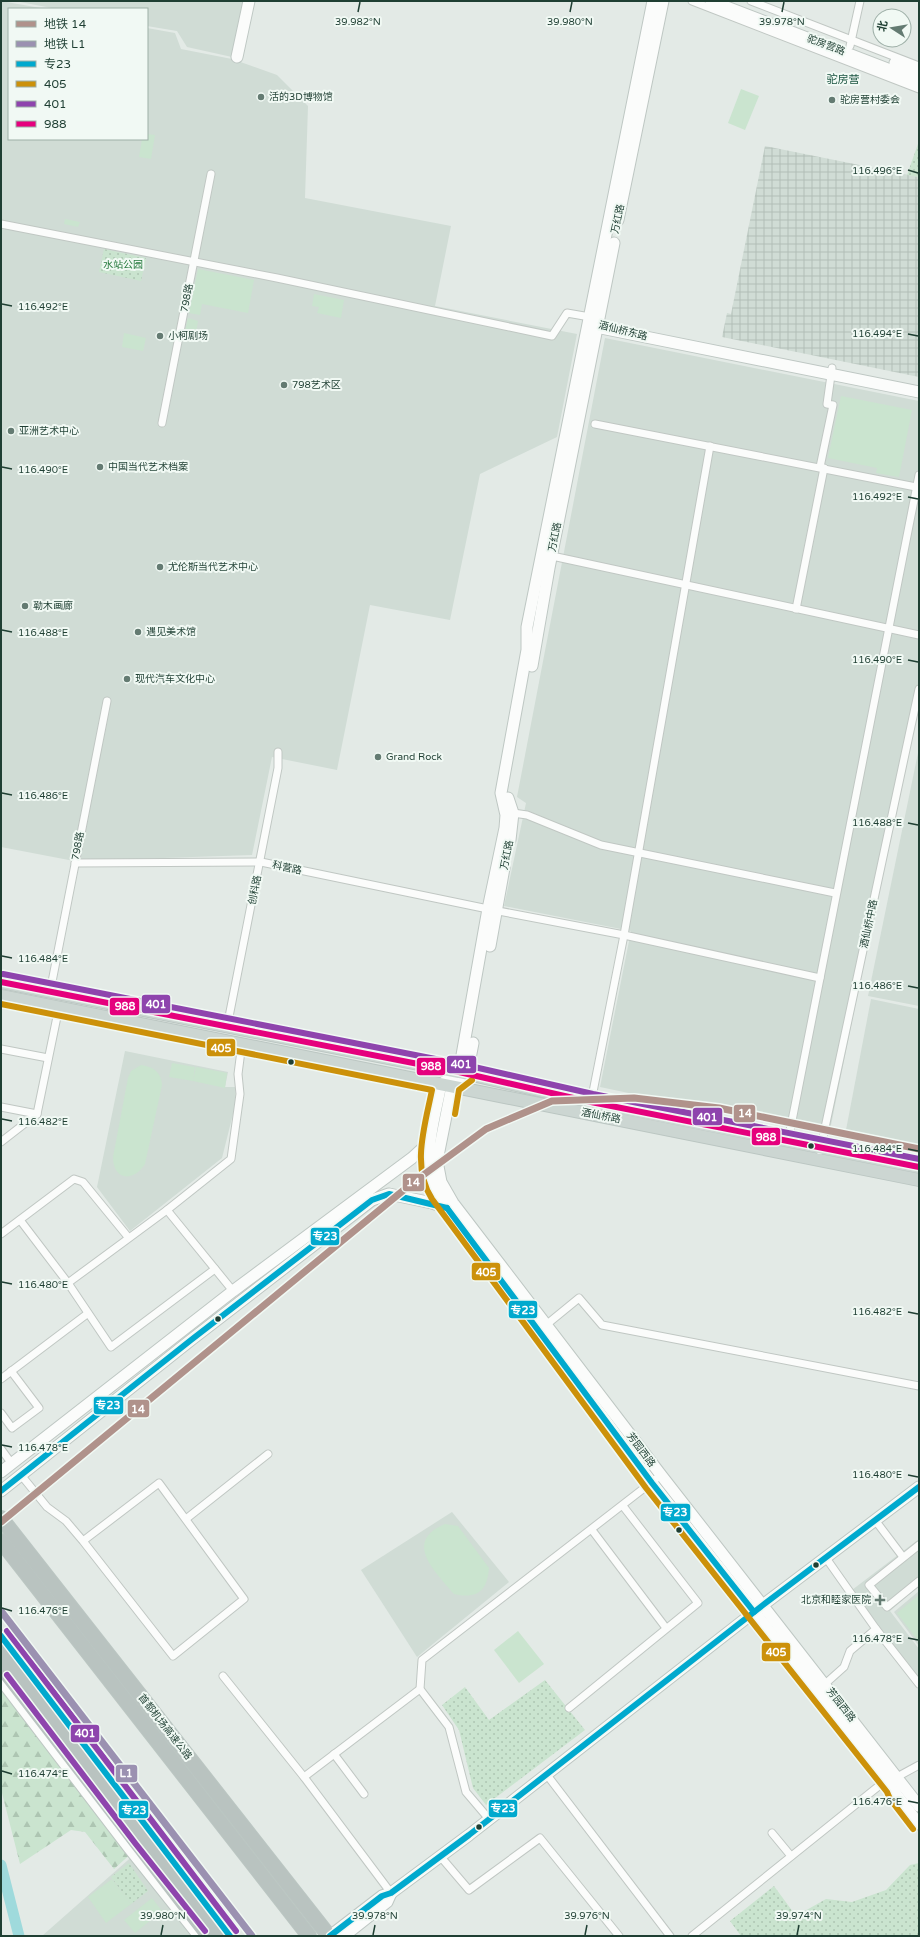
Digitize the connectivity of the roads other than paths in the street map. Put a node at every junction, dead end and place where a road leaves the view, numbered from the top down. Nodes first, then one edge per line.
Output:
1 (249, 1) edge
2 (654, 1) edge
3 (663, 1) edge
4 (692, 1) edge
5 (711, 1) edge
6 (731, 1) edge
7 (751, 1) edge
8 (860, 1) edge
9 (850, 43) junction
10 (236, 57) dead end
11 (919, 66) edge
12 (919, 72) edge
13 (919, 81) edge
14 (919, 89) edge
15 (211, 174) dead end
16 (1, 224) edge
17 (194, 262) junction
18 (595, 321) junction
19 (832, 372) junction
20 (919, 385) edge
21 (919, 392) edge
22 (162, 423) dead end
23 (595, 424) dead end
24 (710, 446) junction
25 (822, 468) junction
26 (919, 475) edge
27 (916, 487) junction
28 (552, 556) junction
29 (684, 585) junction
30 (796, 609) junction
31 (888, 628) junction
32 (919, 635) edge
33 (919, 689) edge
34 (107, 701) dead end
35 (278, 752) dead end
36 (513, 813) junction
37 (639, 853) junction
38 (260, 862) junction
39 (75, 863) junction
40 (835, 893) junction
41 (492, 910) junction
42 (624, 935) junction
43 (820, 978) junction
44 (1, 982) edge
45 (50, 992) junction
46 (1, 996) edge
47 (59, 1007) junction
48 (227, 1027) junction
49 (242, 1043) junction
50 (1, 1049) edge
51 (48, 1058) junction
52 (463, 1073) junction
53 (447, 1085) junction
54 (591, 1102) junction
55 (1, 1107) edge
56 (37, 1114) junction
57 (431, 1131) junction
58 (788, 1141) junction
59 (1, 1142) edge
60 (820, 1153) junction
61 (919, 1168) edge
62 (919, 1180) edge
63 (447, 1208) junction
64 (167, 1210) junction
65 (20, 1220) junction
66 (1, 1234) edge
67 (128, 1237) junction
68 (215, 1269) junction
69 (68, 1283) junction
70 (233, 1291) junction
71 (87, 1314) junction
72 (546, 1325) junction
73 (11, 1371) junction
74 (1, 1378) edge
75 (919, 1386) edge
76 (1, 1413) edge
77 (1, 1449) edge
78 (268, 1454) dead end
79 (12, 1464) junction
80 (1, 1472) edge
81 (21, 1475) junction
82 (661, 1475) junction
83 (652, 1482) junction
84 (919, 1487) edge
85 (1, 1491) edge
86 (623, 1506) junction
87 (1, 1518) edge
88 (186, 1519) junction
89 (875, 1520) junction
90 (592, 1530) junction
91 (1, 1541) edge
92 (83, 1541) junction
93 (919, 1544) edge
94 (19, 1553) junction
95 (903, 1557) junction
96 (826, 1558) junction
97 (919, 1581) edge
98 (759, 1608) junction
99 (666, 1628) junction
100 (876, 1628) junction
101 (1, 1636) edge
102 (1, 1647) edge
103 (1, 1667) edge
104 (224, 1676) dead end
105 (1, 1680) edge
106 (825, 1684) junction
107 (919, 1684) edge
108 (420, 1689) junction
109 (569, 1708) dead end
110 (334, 1754) junction
111 (919, 1765) edge
112 (547, 1775) junction
113 (304, 1777) junction
114 (893, 1777) junction
115 (364, 1794) dead end
116 (919, 1806) edge
117 (489, 1819) junction
118 (919, 1824) edge
119 (772, 1832) dead end
120 (440, 1856) junction
121 (791, 1856) junction
122 (391, 1893) junction
123 (198, 1936) edge
124 (208, 1936) edge
125 (223, 1936) edge
126 (230, 1936) edge
127 (309, 1936) edge
128 (330, 1936) edge
129 (344, 1936) edge
130 (619, 1936) edge
131 (670, 1936) edge
132 (692, 1936) edge

1 - 10 main road
2 - 18 main road, 万红路
3 - 18 main road, 万红路
4 - 14 street
5 - 13 main road, 驼房营路
6 - 9 main road, 驼房营路
7 - 9 street
8 - 9 street
9 - 11 street
9 - 12 main road, 驼房营路
15 - 17 street, 798路
16 - 17 street
17 - 18 street
17 - 22 street, 798路
18 - 19 main road, 酒仙桥东路
18 - 28 main road, 万红路
18 - 41 main road, 万红路
19 - 20 main road, 酒仙桥东路
19 - 21 main road, 酒仙桥东路
19 - 25 street
23 - 24 street
24 - 25 street
24 - 29 street
25 - 27 street
25 - 30 street
26 - 27 street
27 - 31 street
28 - 29 street
28 - 36 main road, 万红路
29 - 30 street
29 - 37 street
30 - 31 street
31 - 32 street
31 - 40 street
33 - 60 street, 酒仙桥中路
34 - 39 street, 798路
35 - 38 street, 创科路
36 - 37 street
36 - 41 main road, 万红路
37 - 40 street
37 - 42 street
38 - 39 street, 科营路
38 - 41 street, 科营路
38 - 48 street, 创科路
39 - 45 street, 798路
40 - 43 street
41 - 42 street, 科营路
41 - 52 main road, 万红路
42 - 43 street, 科营路
42 - 54 street
43 - 58 street
44 - 45 main road, 酒仙桥路
45 - 48 main road, 酒仙桥路
46 - 47 main road, 酒仙桥路
47 - 49 main road, 酒仙桥路
47 - 51 street
48 - 52 main road, 酒仙桥路
49 - 53 main road, 酒仙桥路
49 - 64 street
50 - 51 street
51 - 56 street
52 - 53 main road
52 - 54 main road, 酒仙桥路
53 - 57 main road, 芳园西路
53 - 60 main road, 酒仙桥路
53 - 72 main road, 芳园西路
54 - 58 main road, 酒仙桥路
55 - 56 street
56 - 59 street
57 - 63 main road, 芳园西路
57 - 70 main road
58 - 60 main road, 酒仙桥路
60 - 61 main road, 酒仙桥路
60 - 62 main road, 酒仙桥路
63 - 81 main road
63 - 83 main road, 芳园西路
64 - 67 street
64 - 68 street
65 - 66 street
65 - 67 street
65 - 69 street
67 - 69 street
68 - 70 street
68 - 71 street
69 - 71 street
70 - 79 main road
71 - 73 street
72 - 75 street
72 - 82 main road, 芳园西路
73 - 74 street
73 - 76 street
77 - 79 street
78 - 88 street
79 - 80 main road
81 - 85 main road
81 - 92 street
82 - 83 street
82 - 98 main road, 芳园西路
83 - 86 street
83 - 98 main road, 芳园西路
84 - 89 main road
86 - 90 street
86 - 99 street
87 - 94 highway, 首都机场高速公路
88 - 92 street
88 - 92 street
89 - 95 street
89 - 96 main road
90 - 99 street
90 - 108 street
91 - 94 highway, 首都机场高速公路
93 - 95 street
94 - 127 highway, 首都机场高速公路
94 - 128 highway, 首都机场高速公路
95 - 97 street
96 - 98 main road
96 - 100 street
98 - 106 main road, 芳园西路
98 - 112 main road
98 - 114 main road, 芳园西路
99 - 109 street
100 - 106 street
100 - 107 street
101 - 126 main road
102 - 125 highway
103 - 124 highway
104 - 113 street
105 - 123 main road
106 - 114 main road, 芳园西路
108 - 110 street
108 - 117 street
110 - 113 street
110 - 115 street
111 - 114 street
112 - 117 main road
112 - 131 street
113 - 122 street
114 - 116 main road, 芳园西路
114 - 118 main road, 芳园西路
114 - 121 street
117 - 120 main road
119 - 121 street
120 - 122 main road
120 - 130 street
121 - 132 street
122 - 128 main road
122 - 129 main road

